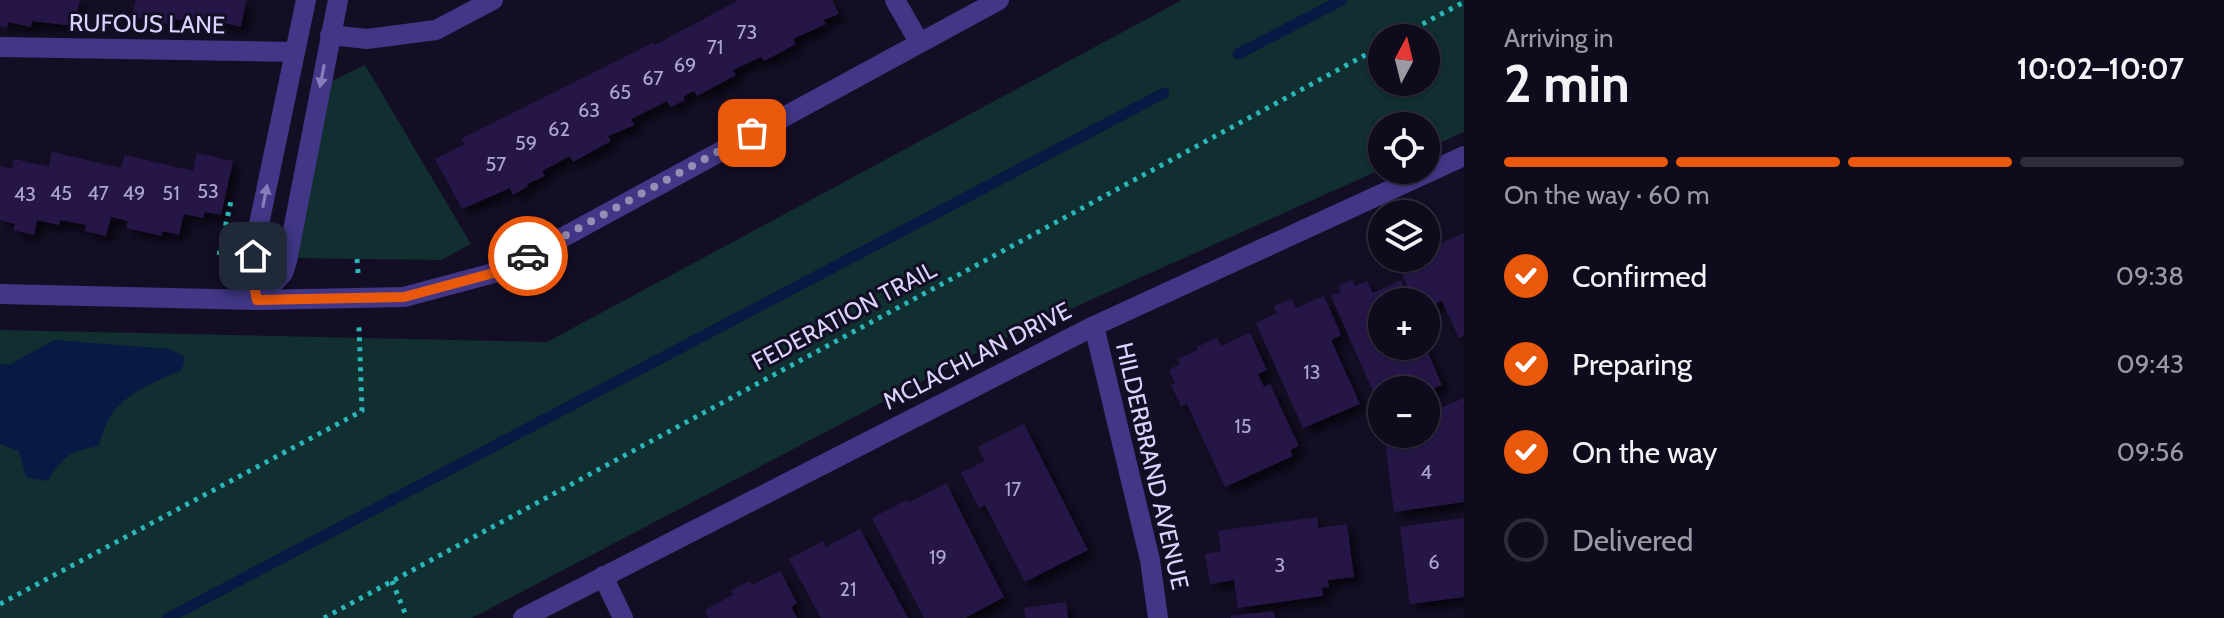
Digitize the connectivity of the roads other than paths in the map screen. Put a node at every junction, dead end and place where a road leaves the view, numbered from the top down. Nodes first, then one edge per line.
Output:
1 (306, 0) edge
2 (338, 0) edge
3 (493, 0) edge
4 (895, 0) edge
5 (999, 0) edge
6 (330, 35) junction
7 (919, 42) junction
8 (0, 47) edge
9 (294, 52) junction
10 (1464, 156) edge
11 (0, 294) edge
12 (257, 300) junction
13 (1094, 326) junction
14 (603, 576) junction
15 (523, 618) edge
16 (623, 618) edge
17 (1158, 618) edge

1 - 9 street
2 - 6 street
3 - 6 street
4 - 7 street
5 - 7 street
6 -> 12 street
7 - 12 street
8 - 9 street, RUFOUS LANE
12 -> 9 street
10 - 13 street, MCLACHLAN DRIVE
11 - 12 street
13 - 14 street, MCLACHLAN DRIVE
13 - 17 street, HILDERBRAND AVENUE
14 - 15 street, MCLACHLAN DRIVE
14 - 16 street

